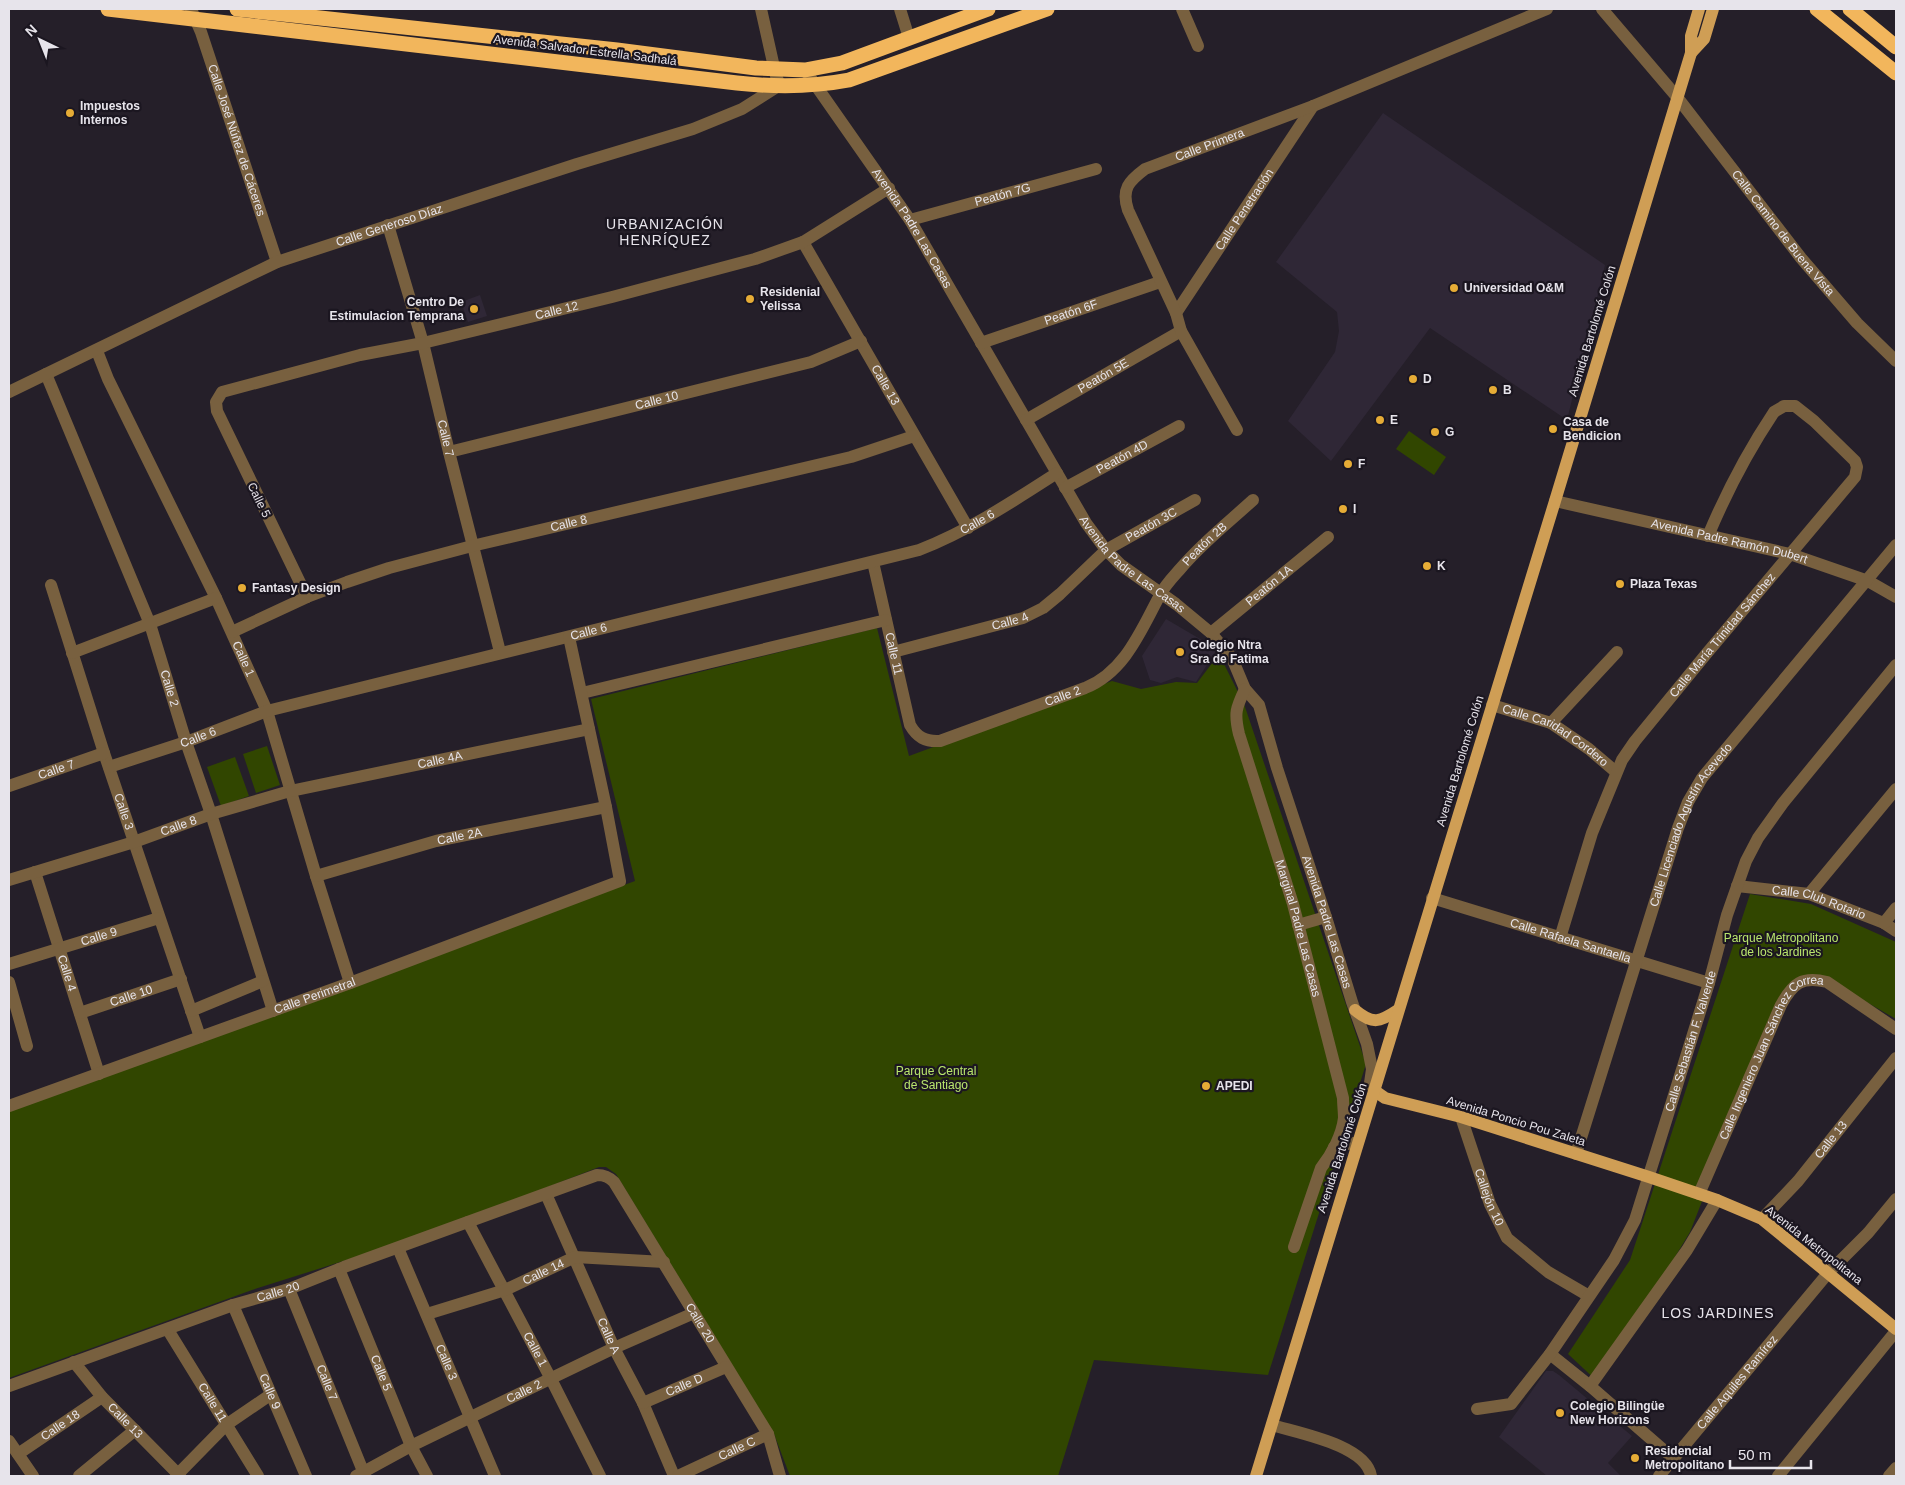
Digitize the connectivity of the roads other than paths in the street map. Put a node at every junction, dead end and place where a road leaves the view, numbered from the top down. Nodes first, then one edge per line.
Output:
1 (108, 9) edge
2 (236, 9) edge
3 (761, 9) edge
4 (900, 9) edge
5 (988, 9) edge
6 (1047, 9) edge
7 (1182, 9) edge
8 (1547, 9) edge
9 (1602, 9) edge
10 (1699, 9) edge
11 (1713, 9) edge
12 (1817, 9) edge
13 (1850, 9) edge
14 (276, 11) edge
15 (193, 14) edge
16 (909, 38) junction
17 (1198, 46) dead end
18 (1896, 47) edge
19 (1691, 53) junction
20 (774, 69) junction
21 (804, 70) junction
22 (1896, 73) edge
23 (816, 84) junction
24 (780, 85) junction
25 (1677, 97) junction
26 (1313, 106) junction
27 (1096, 169) dead end
28 (889, 188) junction
29 (910, 220) junction
30 (388, 225) junction
31 (803, 242) junction
32 (276, 262) junction
33 (1160, 282) junction
34 (1176, 313) junction
35 (1181, 331) junction
36 (861, 341) junction
37 (423, 343) junction
38 (981, 343) junction
39 (97, 351) junction
40 (1896, 361) edge
41 (46, 374) junction
42 (9, 392) edge
43 (216, 402) joint
44 (1026, 420) junction
45 (1179, 426) dead end
46 (1236, 430) dead end
47 (914, 436) junction
48 (449, 452) junction
49 (1057, 473) junction
50 (1065, 488) junction
51 (1194, 500) dead end
52 (1253, 500) dead end
53 (1555, 501) junction
54 (968, 528) junction
55 (1708, 536) junction
56 (1328, 537) dead end
57 (1896, 545) edge
58 (472, 546) junction
59 (1106, 550) junction
60 (1790, 554) junction
61 (873, 562) junction
62 (1868, 581) junction
63 (52, 585) dead end
64 (1160, 593) junction
65 (307, 597) junction
66 (1896, 597) edge
67 (216, 598) junction
68 (886, 620) junction
69 (150, 624) junction
70 (232, 632) junction
71 (1211, 633) junction
72 (569, 637) junction
73 (500, 652) junction
74 (893, 652) junction
75 (1617, 652) dead end
76 (72, 653) junction
77 (1896, 665) edge
78 (1245, 689) junction
79 (582, 693) junction
80 (1492, 706) junction
81 (267, 711) junction
82 (1551, 723) junction
83 (589, 729) junction
84 (923, 739) joint
85 (186, 742) junction
86 (104, 753) junction
87 (109, 767) junction
88 (1616, 772) junction
89 (9, 786) edge
90 (1896, 789) edge
91 (290, 791) junction
92 (606, 807) junction
93 (211, 814) junction
94 (134, 842) junction
95 (35, 872) junction
96 (316, 876) junction
97 (9, 880) edge
98 (1737, 886) junction
99 (1808, 894) junction
100 (1432, 898) junction
101 (1896, 908) edge
102 (1326, 917) junction
103 (159, 918) junction
104 (1884, 923) junction
105 (1298, 925) junction
106 (1896, 932) edge
107 (1560, 938) junction
108 (59, 949) junction
109 (1636, 960) junction
110 (9, 964) edge
111 (181, 979) junction
112 (263, 981) junction
113 (9, 982) edge
114 (350, 983) junction
115 (1709, 983) junction
116 (273, 1010) junction
117 (1355, 1010) junction
118 (1398, 1010) junction
119 (191, 1011) junction
120 (80, 1013) junction
121 (1896, 1029) edge
122 (200, 1037) junction
123 (27, 1046) dead end
124 (1896, 1058) edge
125 (99, 1074) junction
126 (1375, 1091) junction
127 (9, 1106) edge
128 (1461, 1117) junction
129 (1358, 1142) junction
130 (1334, 1147) junction
131 (1576, 1154) junction
132 (1649, 1177) junction
133 (546, 1194) junction
134 (1699, 1194) junction
135 (1896, 1199) edge
136 (1717, 1200) junction
137 (1762, 1218) junction
138 (468, 1222) junction
139 (398, 1248) junction
140 (1294, 1248) dead end
141 (575, 1257) junction
142 (664, 1262) junction
143 (339, 1269) junction
144 (1829, 1272) junction
145 (289, 1289) junction
146 (505, 1290) junction
147 (1589, 1296) junction
148 (233, 1305) junction
149 (694, 1313) junction
150 (427, 1314) junction
151 (168, 1330) junction
152 (1896, 1330) edge
153 (614, 1348) junction
154 (1550, 1354) junction
155 (74, 1362) junction
156 (726, 1367) junction
157 (552, 1379) junction
158 (9, 1386) edge
159 (1590, 1386) junction
160 (270, 1395) junction
161 (102, 1397) junction
162 (643, 1403) junction
163 (1477, 1409) dead end
164 (470, 1418) junction
165 (226, 1425) junction
166 (1272, 1425) junction
167 (135, 1430) junction
168 (768, 1434) junction
169 (9, 1441) edge
170 (411, 1446) junction
171 (18, 1454) junction
172 (1674, 1459) junction
173 (1896, 1468) edge
174 (361, 1475) edge
175 (33, 1476) edge
176 (79, 1476) edge
177 (178, 1476) edge
178 (258, 1476) edge
179 (306, 1476) edge
180 (427, 1476) edge
181 (495, 1476) edge
182 (600, 1476) edge
183 (674, 1476) edge
184 (678, 1476) edge
185 (780, 1476) edge
186 (1256, 1476) edge
187 (1371, 1476) edge
188 (1660, 1476) edge
189 (1778, 1476) edge
190 (1889, 1476) edge

1 - 15 highway, Avenida Salvador Estrella Sadhalá
2 - 14 highway, Avenida Salvador Estrella Sadhalá
3 - 20 street
4 - 16 street
5 - 16 highway, Avenida Salvador Estrella Sadhalá
6 - 23 highway, Avenida Salvador Estrella Sadhalá
7 - 17 street
8 - 26 street, Calle Primera
9 - 25 street, Calle Camino de Buena Vista
10 - 19 main road, Avenida Bartolomé Colón
11 - 19 main road, Avenida Bartolomé Colón
12 - 22 highway
13 - 18 highway
14 - 20 highway, Avenida Salvador Estrella Sadhalá
15 - 24 highway, Avenida Salvador Estrella Sadhalá
15 - 32 street, Calle José Núñez de Cáceres
16 - 21 highway, Avenida Salvador Estrella Sadhalá
19 - 25 main road, Avenida Bartolomé Colón
20 - 21 highway, Avenida Salvador Estrella Sadhalá
20 - 24 street
21 - 23 street, Avenida Padre Las Casas
23 - 24 highway, Avenida Salvador Estrella Sadhalá
23 - 28 street, Avenida Padre Las Casas
24 - 30 street, Calle Generoso Díaz
25 - 40 street, Calle Camino de Buena Vista
25 - 53 main road, Avenida Bartolomé Colón
26 - 33 street, Calle Primera
26 - 34 street, Calle Penetración
27 - 29 street, Peatón 7G
28 - 29 street, Avenida Padre Las Casas
28 - 31 street, Calle 12
29 - 38 street, Avenida Padre Las Casas
30 - 32 street, Calle Generoso Díaz
30 - 37 street, Calle 7
31 - 36 street, Calle 13
31 - 37 street, Calle 12
32 - 39 street, Calle Generoso Díaz
33 - 34 street, Calle Primera
33 - 38 street, Peatón 6F
34 - 35 street, Calle Primera
35 - 44 street, Peatón 5E
35 - 46 street, Calle Primera
36 - 47 street, Calle 13
36 - 48 street, Calle 10
37 - 43 street, Calle 12
37 - 48 street, Calle 7
38 - 44 street, Avenida Padre Las Casas
39 - 41 street, Calle Generoso Díaz
39 - 67 street, Calle 1
41 - 42 street, Calle Generoso Díaz
41 - 69 street, Calle 2
43 - 65 street, Calle 5
44 - 49 street, Avenida Padre Las Casas
45 - 50 street, Peatón 4D
47 - 54 street, Calle 13
47 - 58 street, Calle 8
48 - 58 street, Calle 7
49 - 50 street, Avenida Padre Las Casas
49 - 54 street, Calle 6
50 - 59 street, Avenida Padre Las Casas
51 - 59 street, Peatón 3C
52 - 64 street, Peatón 2B
53 - 55 street, Avenida Padre Ramón Dubert
53 - 80 main road, Avenida Bartolomé Colón
54 - 61 street, Calle 6
55 - 60 street, Avenida Padre Ramón Dubert
55 - 60 street, Calle María Trinidad Sánchez
56 - 71 street, Peatón 1A
57 - 62 street, Calle Licenciado Agustín Acevedo
58 - 65 street, Calle 8
58 - 73 street, Calle 7
59 - 64 street, Avenida Padre Las Casas
59 - 74 street, Calle 4
60 - 62 street, Avenida Padre Ramón Dubert
60 - 88 street, Calle María Trinidad Sánchez
61 - 68 street, Calle 11
61 - 72 street, Calle 6
62 - 66 street, Avenida Padre Ramón Dubert
62 - 109 street, Calle Licenciado Agustín Acevedo
63 - 76 street, Calle 3
64 - 71 street, Avenida Padre Las Casas
64 - 84 street, Calle 2
65 - 70 street, Calle 8
67 - 69 street
67 - 70 street, Calle 1
68 - 74 street, Calle 11
68 - 79 street
69 - 76 street
69 - 85 street, Calle 2
70 - 81 street, Calle 1
71 - 78 street, Avenida Padre Las Casas
72 - 73 street, Calle 6
72 - 79 street
73 - 81 street, Calle 6
74 - 84 street, Calle 11
75 - 82 street
76 - 86 street, Calle 3
77 - 98 street, Calle Sebastián F. Valverde
78 - 102 street, Avenida Padre Las Casas
78 - 105 street, Marginal Padre Las Casas
79 - 83 street
80 - 82 street, Calle Caridad Cordero
80 - 100 main road, Avenida Bartolomé Colón
81 - 85 street, Calle 6
81 - 91 street, Calle 1
82 - 88 street, Calle Caridad Cordero
83 - 91 street, Calle 4A
83 - 92 street
85 - 87 street, Calle 6
85 - 93 street, Calle 2
86 - 87 street, Calle 3
86 - 89 street, Calle 7
87 - 94 street, Calle 3
88 - 107 street, Calle María Trinidad Sánchez
90 - 99 street
91 - 93 street, Calle 8
91 - 96 street, Calle 1
92 - 96 street, Calle 2A
92 - 114 street, Calle Perimetral
93 - 94 street, Calle 8
93 - 112 street, Calle 2
94 - 95 street, Calle 8
94 - 103 street, Calle 3
95 - 97 street, Calle 8
95 - 108 street, Calle 4
96 - 114 street, Calle 1
98 - 99 street, Calle Club Rotario
98 - 115 street, Calle Sebastián F. Valverde
99 - 104 street, Calle Club Rotario
100 - 107 street, Calle Rafaela Santaella
100 - 118 main road, Avenida Bartolomé Colón
101 - 104 street
102 - 105 street
102 - 117 street, Avenida Padre Las Casas
103 - 108 street, Calle 9
103 - 111 street, Calle 3
104 - 106 street, Calle Club Rotario
105 - 130 street, Marginal Padre Las Casas
107 - 109 street, Calle Rafaela Santaella
108 - 110 street, Calle 9
108 - 120 street, Calle 4
109 - 115 street, Calle Rafaela Santaella
109 - 131 street, Calle Licenciado Agustín Acevedo
111 - 119 street, Calle 3
111 - 120 street, Calle 10
112 - 116 street, Calle 2
112 - 119 street
113 - 123 street
114 - 116 street, Calle Perimetral
115 - 132 street, Calle Sebastián F. Valverde
116 - 122 street, Calle Perimetral
117 - 118 main road
117 - 126 street, Avenida Padre Las Casas
118 - 126 main road, Avenida Bartolomé Colón
119 - 122 street, Calle 3
120 - 125 street, Calle 4
121 - 134 street, Calle Ingeniero Juan Sánchez Correa
122 - 125 street, Calle Perimetral
124 - 137 street, Calle 13
125 - 127 street, Calle Perimetral
126 - 128 main road, Avenida Poncio Pou Zaleta
126 - 129 main road, Avenida Bartolomé Colón
128 - 131 main road, Avenida Poncio Pou Zaleta
128 - 147 street, Callejón 10
129 - 130 street
129 - 166 main road, Avenida Bartolomé Colón
130 - 140 street, Marginal Padre Las Casas
131 - 132 main road, Avenida Poncio Pou Zaleta
132 - 134 main road, Avenida Metropolitana
132 - 147 street, Calle Sebastián F. Valverde
133 - 138 street, Calle 20
133 - 141 street, Calle A
133 - 142 street, Calle 20
134 - 136 main road, Avenida Metropolitana
135 - 144 street, Calle Aquiles Ramírez
136 - 137 main road, Avenida Metropolitana
136 - 159 street
137 - 144 main road, Avenida Metropolitana
138 - 139 street, Calle 20
138 - 146 street, Calle 1
139 - 143 street, Calle 20
139 - 150 street, Calle 3
141 - 142 street, Calle 14
141 - 146 street, Calle 14
141 - 153 street, Calle A
142 - 149 street, Calle 20
143 - 145 street, Calle 20
143 - 170 street, Calle 5
144 - 152 main road, Avenida Metropolitana
144 - 172 street, Calle Aquiles Ramírez
145 - 148 street, Calle 20
145 - 174 street, Calle 7
146 - 150 street, Calle 14
146 - 157 street, Calle 1
147 - 154 street, Calle Sebastián F. Valverde
148 - 151 street, Calle 20
148 - 160 street, Calle 9
149 - 153 street, Calle 2
149 - 156 street, Calle 20
150 - 164 street, Calle 3
151 - 155 street, Calle 20
151 - 165 street, Calle 11
152 - 189 street
153 - 157 street, Calle 2
153 - 162 street, Calle A
154 - 159 street
154 - 163 street, Calle Sebastián F. Valverde
155 - 158 street, Calle 20
155 - 161 street, Calle 13
156 - 162 street, Calle D
156 - 168 street, Calle 20
157 - 164 street, Calle 2
157 - 182 street, Calle 1
159 - 172 street
160 - 165 street
160 - 179 street, Calle 9
161 - 167 street, Calle 13
161 - 171 street, Calle 18
162 - 183 street, Calle A
164 - 170 street, Calle 2
164 - 181 street, Calle 3
165 - 177 street
165 - 178 street, Calle 11
166 - 186 main road, Avenida Bartolomé Colón
166 - 187 street
167 - 176 street
167 - 177 street, Calle 13
168 - 184 street, Calle C
168 - 185 street, Calle 20
169 - 171 street
170 - 174 street, Calle 2
170 - 180 street, Calle 5
171 - 175 street
172 - 188 street, Calle Aquiles Ramírez
173 - 190 street

